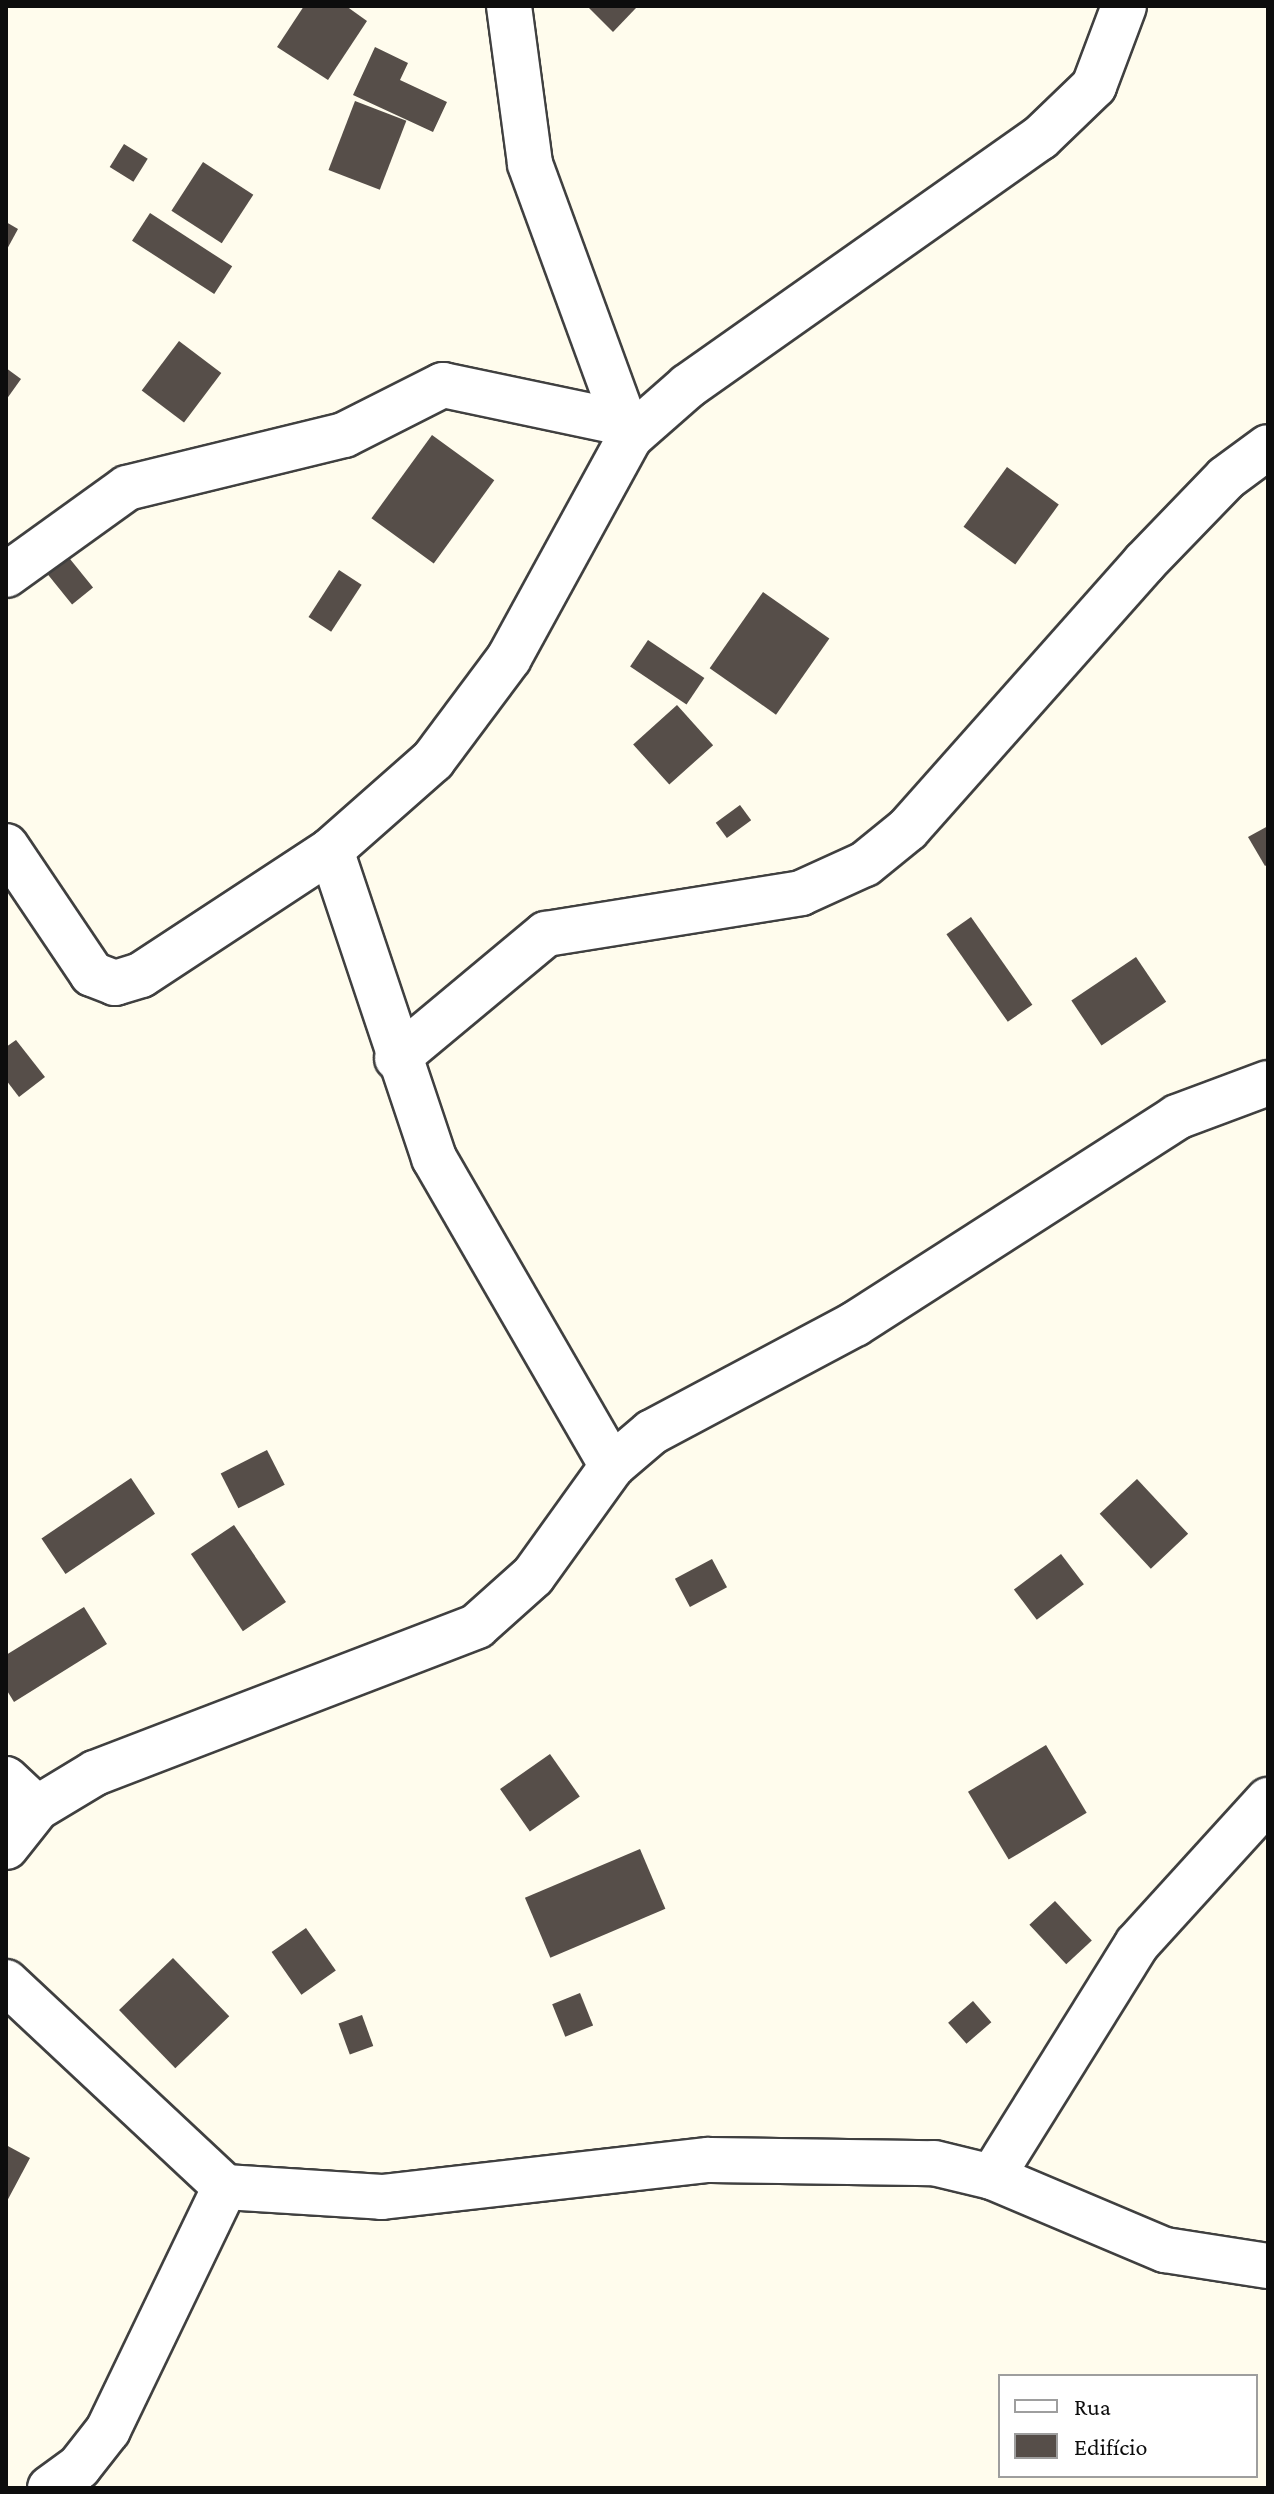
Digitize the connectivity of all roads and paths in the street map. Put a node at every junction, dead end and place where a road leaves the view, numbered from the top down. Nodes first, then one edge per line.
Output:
1 (509, 6) edge
2 (1124, 6) edge
3 (627, 430) junction
4 (1268, 447) edge
5 (6, 575) edge
6 (6, 846) edge
7 (331, 850) junction
8 (397, 1058) junction
9 (1268, 1083) edge
10 (612, 1466) junction
11 (21, 1793) edge
12 (1268, 1800) edge
13 (6, 1847) edge
14 (6, 1982) edge
15 (992, 2177) junction
16 (225, 2187) junction
17 (1268, 2266) edge
18 (50, 2488) edge

1 - 3 street
2 - 3 street
3 - 5 street
3 - 7 street
4 - 8 street
6 - 7 street
7 - 8 street
8 - 10 street
9 - 10 street
10 - 11 street
11 - 13 street
12 - 15 street
14 - 16 street
15 - 16 street
15 - 17 street
16 - 18 street

